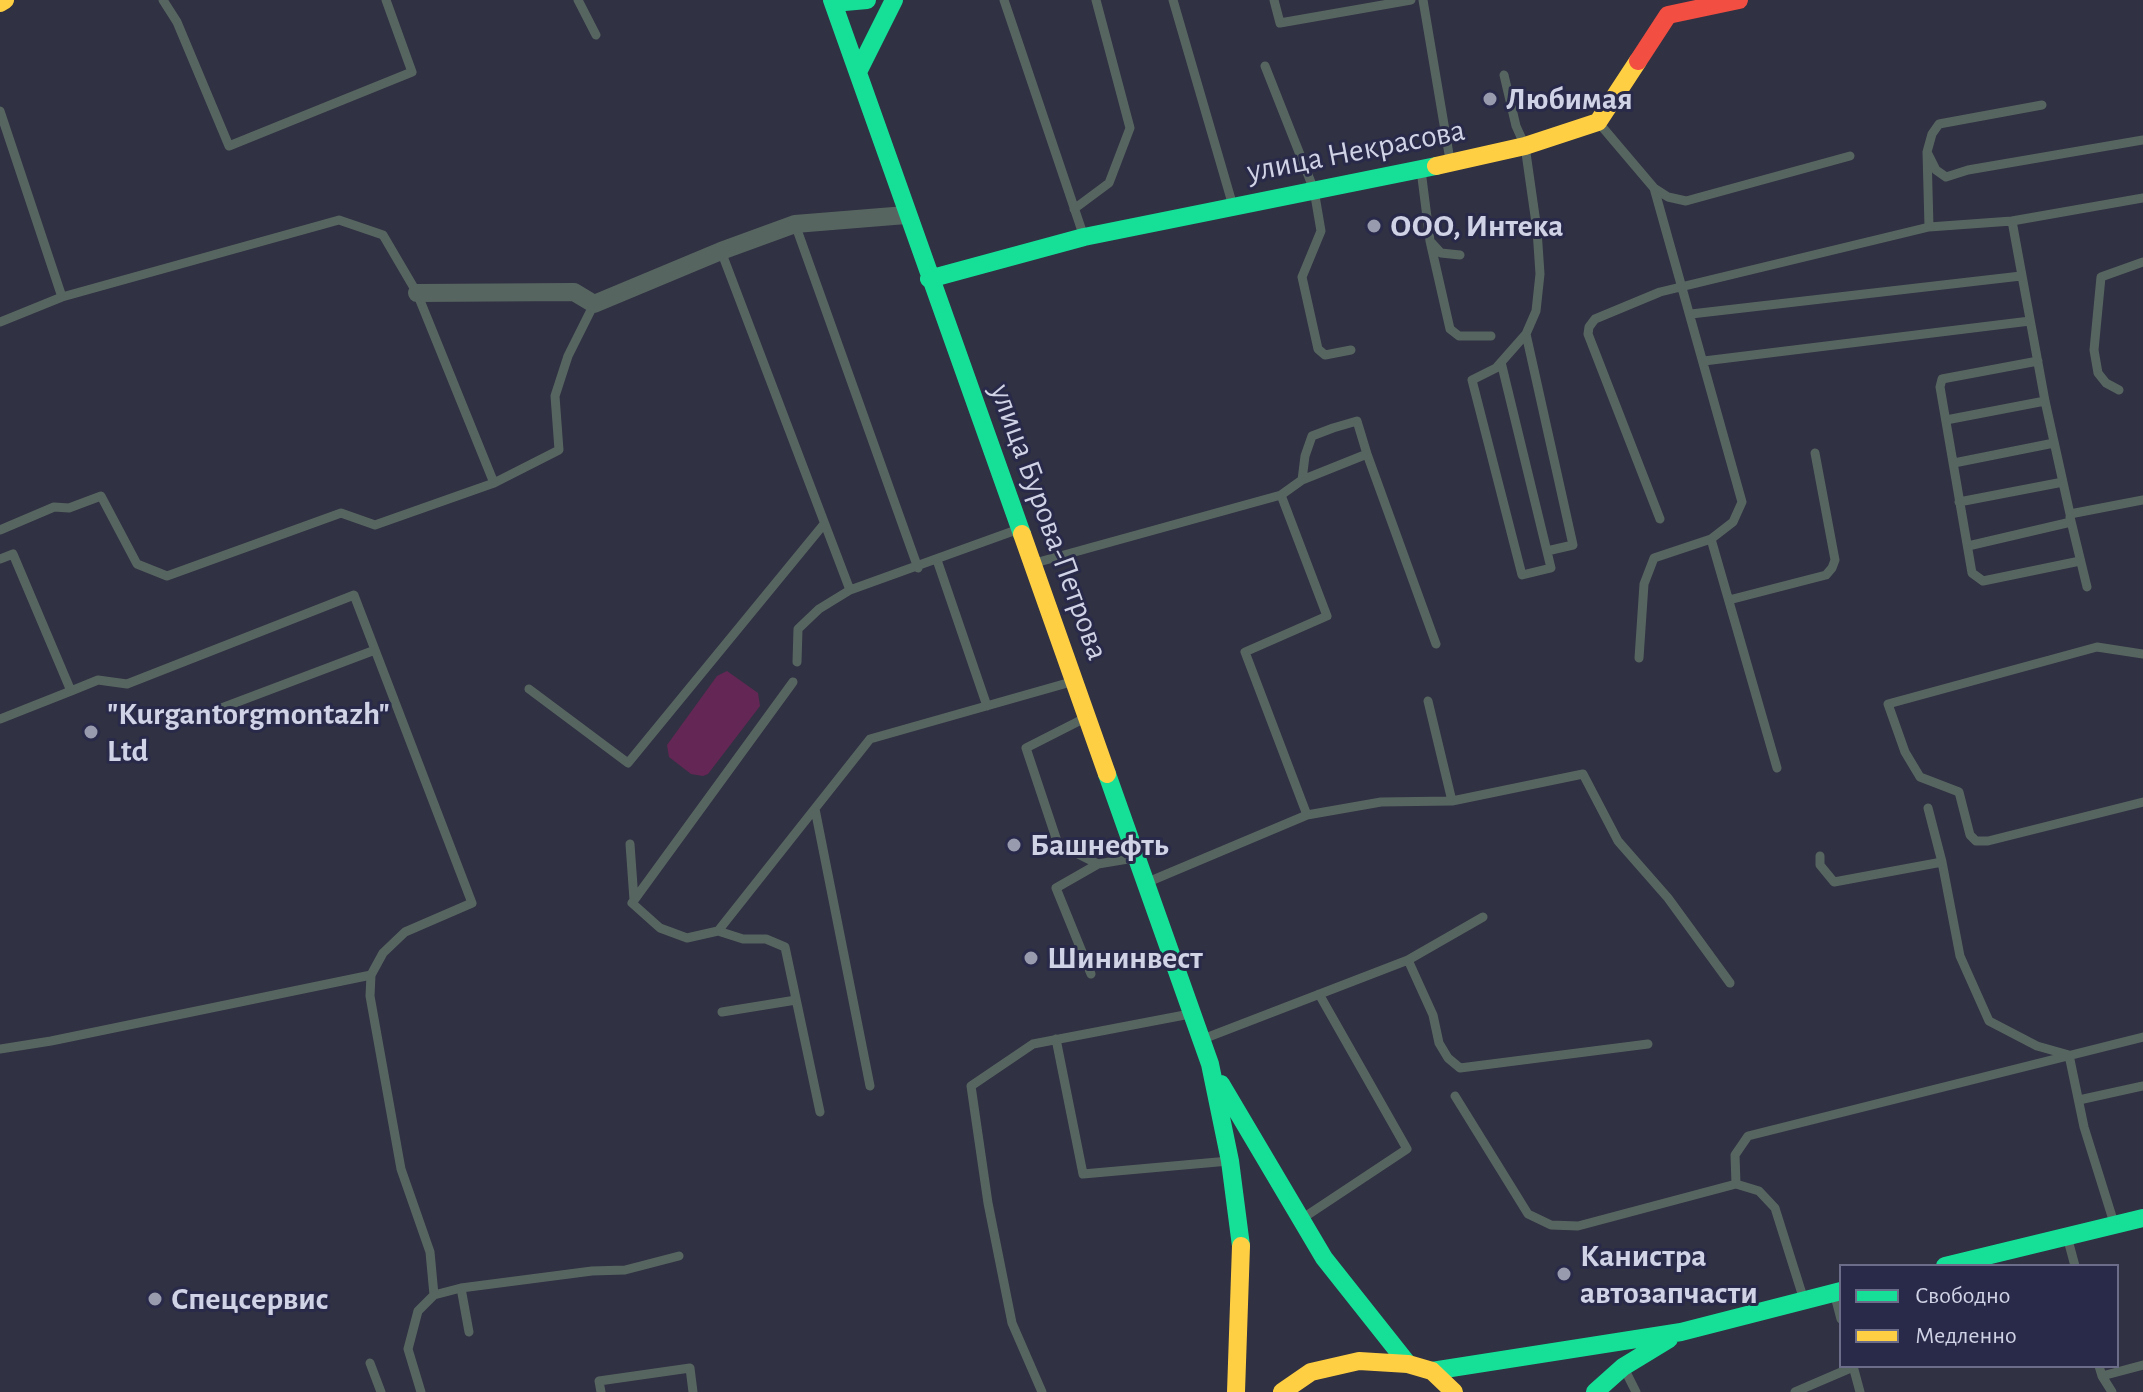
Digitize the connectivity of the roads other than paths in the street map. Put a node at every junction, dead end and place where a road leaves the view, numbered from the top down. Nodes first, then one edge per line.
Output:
1 (163, 0) edge
2 (386, 0) edge
3 (578, 0) edge
4 (867, 0) edge
5 (894, 0) edge
6 (1004, 0) edge
7 (1096, 0) edge
8 (1173, 0) edge
9 (1274, 0) edge
10 (1411, 0) edge
11 (1423, 0) edge
12 (832, 1) edge
13 (1730, 1) edge
14 (596, 35) dead end
15 (1265, 66) dead end
16 (858, 72) junction
17 (1504, 75) dead end
18 (2042, 105) dead end
19 (0, 111) edge
20 (1598, 122) junction
21 (2143, 140) edge
22 (1525, 146) junction
23 (1927, 152) junction
24 (1850, 156) dead end
25 (1451, 163) junction
26 (1421, 170) junction
27 (1654, 188) junction
28 (1314, 190) junction
29 (2143, 198) edge
30 (1233, 206) junction
31 (1074, 209) junction
32 (906, 215) junction
33 (2012, 221) junction
34 (795, 224) junction
35 (1929, 227) junction
36 (1084, 237) junction
37 (1430, 241) junction
38 (721, 251) junction
39 (1460, 255) dead end
40 (2143, 262) edge
41 (2021, 276) junction
42 (929, 279) junction
43 (1683, 286) junction
44 (417, 293) junction
45 (62, 297) junction
46 (594, 304) junction
47 (1691, 314) junction
48 (2030, 321) junction
49 (0, 322) edge
50 (1526, 334) junction
51 (1491, 336) dead end
52 (1351, 350) dead end
53 (1704, 361) junction
54 (2038, 361) junction
55 (1501, 362) junction
56 (2119, 390) dead end
57 (2045, 401) junction
58 (1946, 420) junction
59 (2054, 443) junction
60 (1815, 453) dead end
61 (1367, 454) junction
62 (1954, 463) junction
63 (1302, 480) junction
64 (2063, 482) junction
65 (494, 483) junction
66 (1281, 495) junction
67 (2143, 500) edge
68 (1959, 502) junction
69 (2070, 518) junction
70 (1660, 519) dead end
71 (824, 524) junction
72 (1019, 529) junction
73 (0, 530) edge
74 (1711, 539) junction
75 (1968, 546) junction
76 (1547, 551) junction
77 (0, 559) edge
78 (937, 560) junction
79 (2080, 561) junction
80 (1032, 564) junction
81 (918, 568) junction
82 (2087, 587) dead end
83 (850, 590) junction
84 (1729, 600) junction
85 (1436, 644) dead end
86 (375, 650) junction
87 (2143, 654) edge
88 (1639, 658) dead end
89 (797, 662) dead end
90 (1074, 681) junction
91 (793, 682) dead end
92 (529, 689) dead end
93 (71, 691) junction
94 (1428, 701) dead end
95 (987, 706) junction
96 (1087, 717) junction
97 (195, 718) dead end
98 (0, 719) edge
99 (1777, 768) dead end
100 (1452, 801) junction
101 (2143, 802) edge
102 (1928, 808) dead end
103 (815, 809) junction
104 (1307, 815) junction
105 (630, 844) dead end
106 (1820, 856) dead end
107 (1137, 857) junction
108 (1942, 862) junction
109 (1098, 864) junction
110 (1146, 882) junction
111 (634, 900) junction
112 (1483, 917) dead end
113 (718, 931) junction
114 (1408, 960) junction
115 (1091, 974) dead end
116 (371, 975) junction
117 (1730, 983) dead end
118 (1319, 994) junction
119 (796, 1000) junction
120 (722, 1012) dead end
121 (1194, 1014) junction
122 (2143, 1037) edge
123 (1056, 1039) junction
124 (1203, 1039) junction
125 (1648, 1044) dead end
126 (0, 1049) edge
127 (2069, 1055) junction
128 (1210, 1064) junction
129 (870, 1086) dead end
130 (2143, 1086) edge
131 (1455, 1096) dead end
132 (2079, 1100) junction
133 (820, 1112) dead end
134 (1230, 1161) junction
135 (1736, 1184) junction
136 (2143, 1218) edge
137 (1300, 1220) junction
138 (2114, 1225) junction
139 (2067, 1237) junction
140 (679, 1256) dead end
141 (1953, 1264) edge
142 (2074, 1264) edge
143 (461, 1288) junction
144 (1838, 1292) edge
145 (434, 1295) junction
146 (1803, 1300) junction
147 (469, 1332) dead end
148 (1681, 1332) junction
149 (370, 1363) dead end
150 (1408, 1364) junction
151 (2143, 1365) edge
152 (1623, 1367) junction
153 (1849, 1368) edge
154 (1854, 1368) edge
155 (1432, 1371) junction
156 (2101, 1371) edge
157 (381, 1392) edge
158 (421, 1392) edge
159 (601, 1392) edge
160 (693, 1392) edge
161 (1042, 1392) edge
162 (1236, 1392) edge
163 (1282, 1392) edge
164 (1454, 1392) edge
165 (1595, 1392) edge
166 (1636, 1392) edge
167 (1795, 1392) edge
168 (1860, 1392) edge
169 (2112, 1392) edge

1 - 2 lane
3 - 14 lane
4 - 12 main road
5 - 16 main road
6 - 31 lane
7 - 31 lane
8 - 30 lane
9 - 10 lane
11 - 25 lane
12 - 16 main road, улица Бурова-Петрова
13 - 20 main road
15 - 28 lane
16 - 32 main road, улица Бурова-Петрова
17 - 22 lane
18 - 23 lane
19 - 45 lane
20 - 22 main road, улица Некрасова
20 - 27 lane
21 - 23 lane
22 - 25 main road, улица Некрасова
22 - 50 lane
23 - 35 lane
24 - 27 lane
25 - 26 main road, улица Некрасова
26 - 28 main road, улица Некрасова
26 - 37 lane
27 - 43 lane
28 - 30 main road, улица Некрасова
28 - 52 lane
29 - 33 lane
30 - 36 main road, улица Некрасова
31 - 36 lane
32 - 34 street
32 - 42 main road, улица Бурова-Петрова
33 - 35 lane
33 - 41 lane
34 - 38 street
34 - 81 lane
35 - 43 lane
36 - 42 main road, улица Некрасова
37 - 39 lane
37 - 51 lane
38 - 46 street
38 - 71 lane
40 - 56 lane
41 - 47 lane
41 - 48 lane
42 - 72 main road, улица Бурова-Петрова
43 - 47 lane
43 - 70 lane
44 - 45 lane
44 - 46 street
44 - 65 lane
45 - 49 lane
46 - 65 lane
47 - 53 lane
48 - 53 lane
48 - 54 lane
50 - 55 lane
50 - 76 lane
53 - 74 lane
54 - 57 lane
54 - 58 lane
55 - 76 lane
55 - 76 lane
57 - 58 lane
57 - 59 lane
58 - 62 lane
59 - 62 lane
59 - 64 lane
60 - 84 lane
61 - 63 lane
61 - 63 lane
61 - 85 lane
62 - 68 lane
63 - 66 lane
64 - 68 lane
64 - 69 lane
65 - 73 lane
66 - 80 lane
66 - 104 lane
67 - 69 lane
68 - 75 lane
69 - 75 lane
69 - 79 lane
71 - 83 lane
71 - 92 lane
72 - 78 lane
72 - 80 main road, улица Бурова-Петрова
74 - 84 lane
74 - 88 lane
75 - 79 lane
77 - 93 lane
78 - 81 lane
78 - 95 lane
79 - 82 lane
80 - 90 main road, улица Бурова-Петрова
81 - 83 lane
83 - 89 lane
84 - 99 lane
86 - 93 lane
86 - 97 lane
86 - 116 lane
87 - 101 lane
90 - 95 lane
90 - 96 main road, улица Бурова-Петрова
91 - 111 lane
93 - 98 lane
94 - 100 lane
95 - 103 lane
96 - 107 main road, улица Бурова-Петрова
96 - 109 lane
100 - 104 lane
100 - 117 lane
102 - 108 lane
103 - 113 lane
103 - 129 lane
104 - 110 lane
105 - 111 lane
106 - 108 lane
107 - 109 lane
107 - 110 main road, улица Бурова-Петрова
108 - 127 lane
109 - 115 lane
110 - 121 main road, улица Бурова-Петрова
111 - 113 lane
112 - 114 lane
113 - 119 lane
114 - 118 lane
114 - 125 lane
116 - 126 lane
116 - 145 lane
118 - 124 lane
118 - 137 lane
119 - 120 lane
119 - 133 lane
121 - 123 lane
121 - 124 main road, улица Бурова-Петрова
122 - 127 lane
123 - 134 lane
123 - 161 lane
124 - 128 main road, улица Бурова-Петрова
127 - 132 lane
127 - 135 lane
128 - 134 main road, улица Бурова-Петрова
128 - 137 main road, улица Бурова-Петрова
130 - 132 lane
131 - 135 lane
132 - 138 lane
134 - 162 main road, улица Бурова-Петрова
135 - 146 lane
136 - 138 main road
137 - 150 main road, улица Бурова-Петрова
138 - 139 main road
139 - 141 main road
139 - 142 lane
140 - 143 lane
143 - 145 lane
143 - 147 lane
144 - 146 main road
145 - 158 lane
146 - 148 main road
148 - 152 main road
148 - 155 main road
149 - 157 lane
150 - 155 main road
150 - 163 main road
151 - 156 lane
152 - 165 main road
152 - 166 lane
153 - 167 lane
154 - 168 lane
155 - 164 main road
156 - 169 lane
159 - 160 lane

